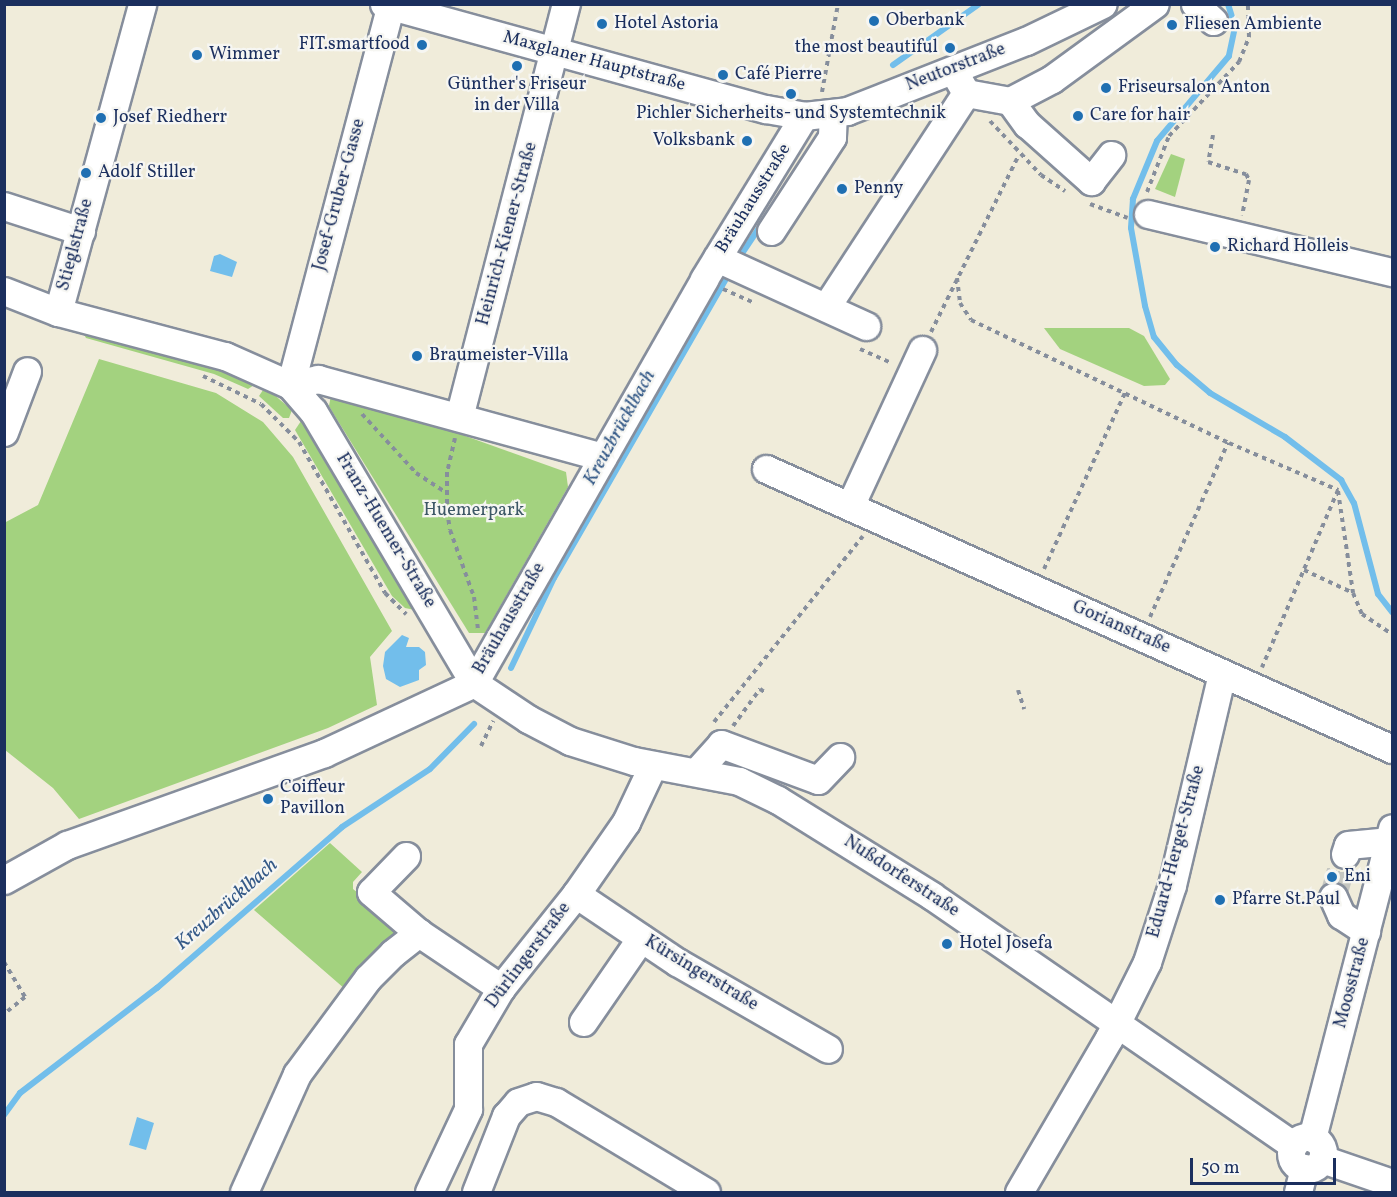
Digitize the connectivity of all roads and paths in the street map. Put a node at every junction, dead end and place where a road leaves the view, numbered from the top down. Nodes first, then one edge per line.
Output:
1 (142, 4) edge
2 (566, 4) edge
3 (838, 4) edge
4 (1103, 4) edge
5 (1155, 4) edge
6 (1248, 4) edge
7 (389, 5) edge
8 (555, 51) junction
9 (954, 68) junction
10 (966, 93) junction
11 (1010, 101) junction
12 (820, 111) junction
13 (989, 120) dead end
14 (1214, 135) dead end
15 (1111, 155) dead end
16 (761, 190) junction
17 (17, 202) edge
18 (787, 206) junction
19 (1148, 214) joint
20 (83, 223) junction
21 (1240, 223) dead end
22 (771, 231) dead end
23 (728, 263) junction
24 (1392, 272) edge
25 (957, 279) junction
26 (4, 291) edge
27 (826, 307) junction
28 (58, 312) junction
29 (866, 326) dead end
30 (922, 350) joint
31 (27, 371) dead end
32 (192, 373) dead end
33 (290, 385) junction
34 (1126, 391) junction
35 (355, 406) dead end
36 (458, 425) junction
37 (4, 432) edge
38 (1228, 443) junction
39 (603, 458) junction
40 (766, 469) dead end
41 (1338, 490) junction
42 (445, 492) junction
43 (850, 506) junction
44 (878, 518) junction
45 (1304, 570) junction
46 (1035, 589) junction
47 (1353, 593) junction
48 (416, 618) dead end
49 (1392, 634) edge
50 (1141, 637) junction
51 (477, 638) dead end
52 (1222, 674) junction
53 (474, 683) junction
54 (1254, 687) junction
55 (1018, 690) dead end
56 (766, 693) dead end
57 (1024, 709) dead end
58 (493, 720) dead end
59 (714, 736) junction
60 (482, 746) dead end
61 (1392, 748) edge
62 (840, 757) dead end
63 (653, 765) junction
64 (697, 771) junction
65 (1391, 834) edge
66 (1345, 855) tunnel mouth
67 (406, 856) dead end
68 (4, 880) edge
69 (576, 894) junction
70 (1333, 897) dead end
71 (1366, 931) junction
72 (419, 933) junction
73 (641, 938) junction
74 (4, 962) edge
75 (501, 988) junction
76 (4, 1014) edge
77 (583, 1022) dead end
78 (1116, 1025) junction
79 (828, 1049) dead end
80 (1306, 1161) edge
81 (1392, 1183) edge
82 (244, 1192) edge
83 (429, 1192) edge
84 (476, 1192) edge
85 (706, 1192) edge
86 (1018, 1192) edge

1 - 20 street, Stieglstraße
2 - 8 street, Heinrich-Kiener-Straße
3 - 12 path
4 - 9 street, Neutorstraße
5 - 11 street
6 - 19 path
7 - 8 street, Maxglaner Hauptstraße
7 - 33 street, Josef-Gruber-Gasse
8 - 12 street, Maxglaner Hauptstraße
8 - 36 street, Heinrich-Kiener-Straße
9 - 10 street
9 - 12 street, Neutorstraße
10 - 11 street
10 - 27 street
11 - 15 street
12 - 16 street, Bräuhausstraße
12 - 18 street
13 - 25 path
14 - 21 path
16 - 18 street
16 - 23 street, Bräuhausstraße
17 - 20 street
18 - 22 street
19 - 24 street
20 - 28 street, Stieglstraße
23 - 27 street
23 - 39 street, Bräuhausstraße
25 - 30 path
25 - 34 path
26 - 28 street, Franz-Huemer-Straße
27 - 29 street
28 - 33 street, Franz-Huemer-Straße
30 - 43 street
31 - 37 street
32 - 48 path
33 - 36 street
33 - 53 street, Franz-Huemer-Straße
34 - 38 path
34 - 46 path
35 - 42 path
36 - 39 street
36 - 42 path
38 - 41 path
38 - 50 path
39 - 53 street, Bräuhausstraße
40 - 43 street, Gorianstraße
41 - 45 path
41 - 47 path
42 - 51 path
43 - 44 street, Gorianstraße
44 - 46 street, Gorianstraße
44 - 59 path
45 - 47 path
45 - 54 path
46 - 50 street, Gorianstraße
47 - 49 path
50 - 52 street, Gorianstraße
52 - 54 street, Gorianstraße
52 - 78 street, Eduard-Herget-Straße
53 - 63 street, Nußdorferstraße
53 - 68 street, Bräuhausstraße
54 - 61 street, Gorianstraße
55 - 57 path
56 - 59 path
58 - 60 path
59 - 62 street
59 - 64 street
63 - 64 street, Nußdorferstraße
63 - 69 street, Dürlingerstraße
64 - 78 street, Nußdorferstraße
65 - 66 street
65 - 71 street, Moosstraße
67 - 72 street
69 - 73 street, Kürsingerstraße
69 - 75 street, Dürlingerstraße
70 - 71 street
71 - 80 street, Moosstraße
72 - 75 street
72 - 82 street
73 - 77 street
73 - 79 street, Kürsingerstraße
74 - 76 path
75 - 83 street, Dürlingerstraße
78 - 80 street, Nußdorferstraße
78 - 86 street, Eduard-Herget-Straße
80 - 81 street, Nußdorferstraße
84 - 85 street

